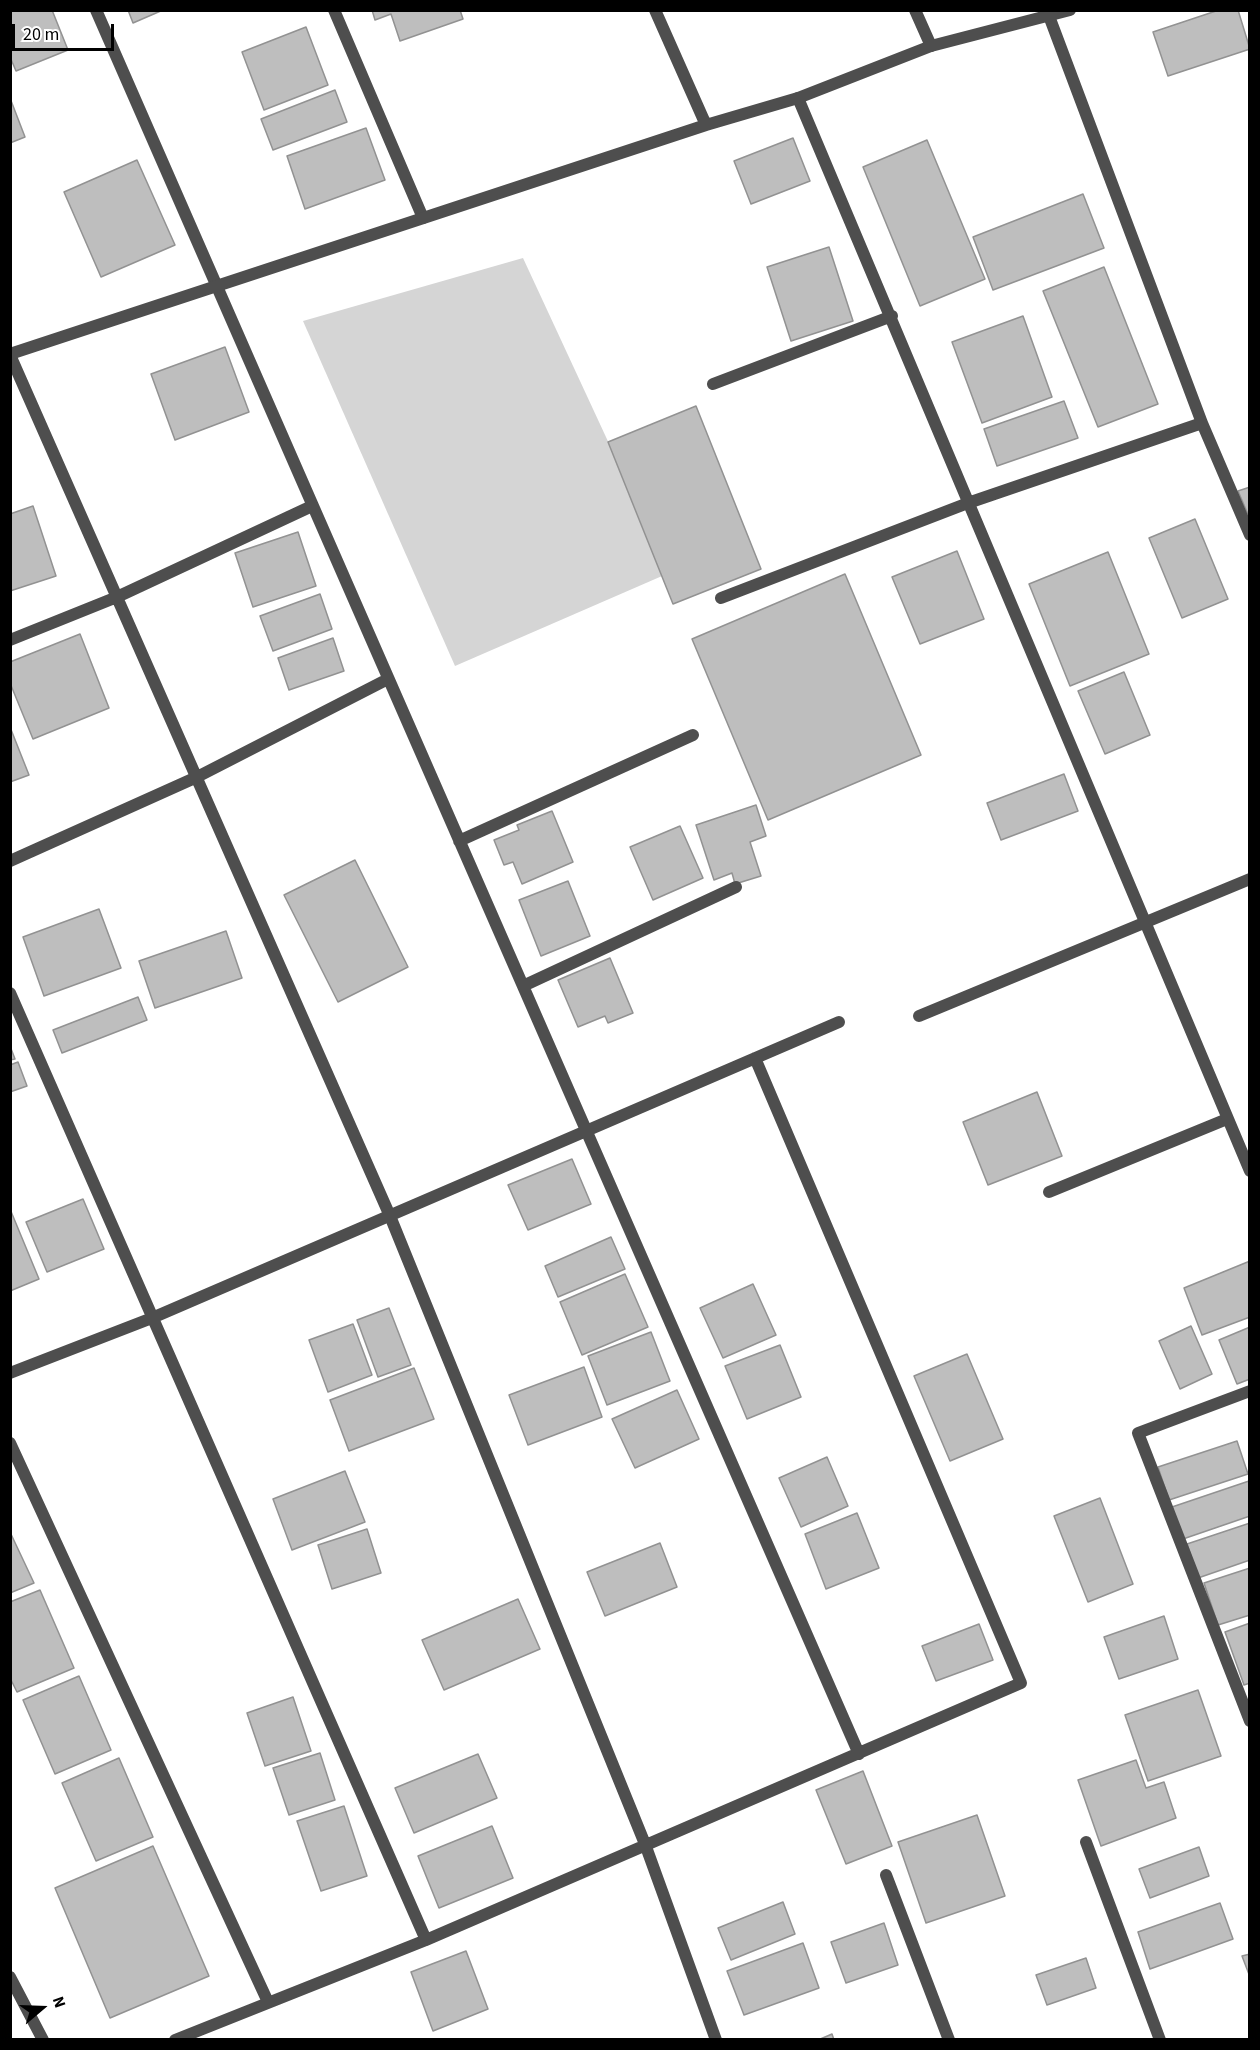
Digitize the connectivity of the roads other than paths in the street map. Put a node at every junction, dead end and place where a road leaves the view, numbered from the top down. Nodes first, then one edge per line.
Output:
1 (96, 10) edge
2 (334, 10) edge
3 (655, 10) edge
4 (915, 10) edge
5 (1070, 10) edge
6 (1049, 16) junction
7 (931, 46) junction
8 (798, 98) junction
9 (706, 124) junction
10 (423, 218) junction
11 (216, 286) junction
12 (892, 316) junction
13 (10, 354) edge
14 (713, 384) dead end
15 (1202, 423) junction
16 (969, 503) junction
17 (312, 506) junction
18 (1250, 535) edge
19 (117, 597) junction
20 (721, 598) dead end
21 (10, 640) edge
22 (388, 679) junction
23 (693, 735) dead end
24 (197, 777) junction
25 (459, 841) junction
26 (10, 861) edge
27 (1250, 879) edge
28 (736, 887) dead end
29 (1144, 922) junction
30 (522, 986) junction
31 (10, 993) edge
32 (919, 1016) dead end
33 (839, 1022) dead end
34 (755, 1058) junction
35 (1227, 1119) junction
36 (586, 1131) junction
37 (1250, 1171) edge
38 (1049, 1192) dead end
39 (390, 1216) junction
40 (152, 1318) junction
41 (10, 1373) edge
42 (1250, 1391) edge
43 (10, 1443) edge
44 (1250, 1721) edge
45 (859, 1754) junction
46 (1086, 1842) dead end
47 (645, 1844) junction
48 (886, 1875) dead end
49 (426, 1940) junction
50 (10, 1977) edge
51 (268, 2002) junction
52 (43, 2040) edge
53 (175, 2040) edge
54 (716, 2040) edge
55 (949, 2040) edge
56 (1160, 2040) edge

1 - 11 street
2 - 10 street
3 - 9 street
4 - 7 street
5 - 6 street
6 - 7 street
6 - 15 street
7 - 8 street
8 - 9 street
8 - 12 street
9 - 10 street
10 - 11 street
11 - 13 street
11 - 17 street
12 - 14 street
12 - 16 street
13 - 19 street
15 - 16 street
15 - 18 street
16 - 20 street
16 - 29 street
17 - 19 street
17 - 22 street
19 - 21 street
19 - 24 street
22 - 24 street
22 - 25 street
23 - 25 street
24 - 26 street
24 - 39 street
25 - 30 street
27 - 29 street
28 - 30 street
29 - 32 street
29 - 35 street
30 - 36 street
31 - 40 street
33 - 34 street
34 - 36 street
34 - 45 street
35 - 37 street
35 - 38 street
36 - 39 street
36 - 45 street
39 - 40 street
39 - 47 street
40 - 41 street
40 - 49 street
42 - 44 street
43 - 51 street
45 - 47 street
46 - 56 street
47 - 49 street
47 - 54 street
48 - 55 street
49 - 51 street
50 - 52 street
51 - 53 street

